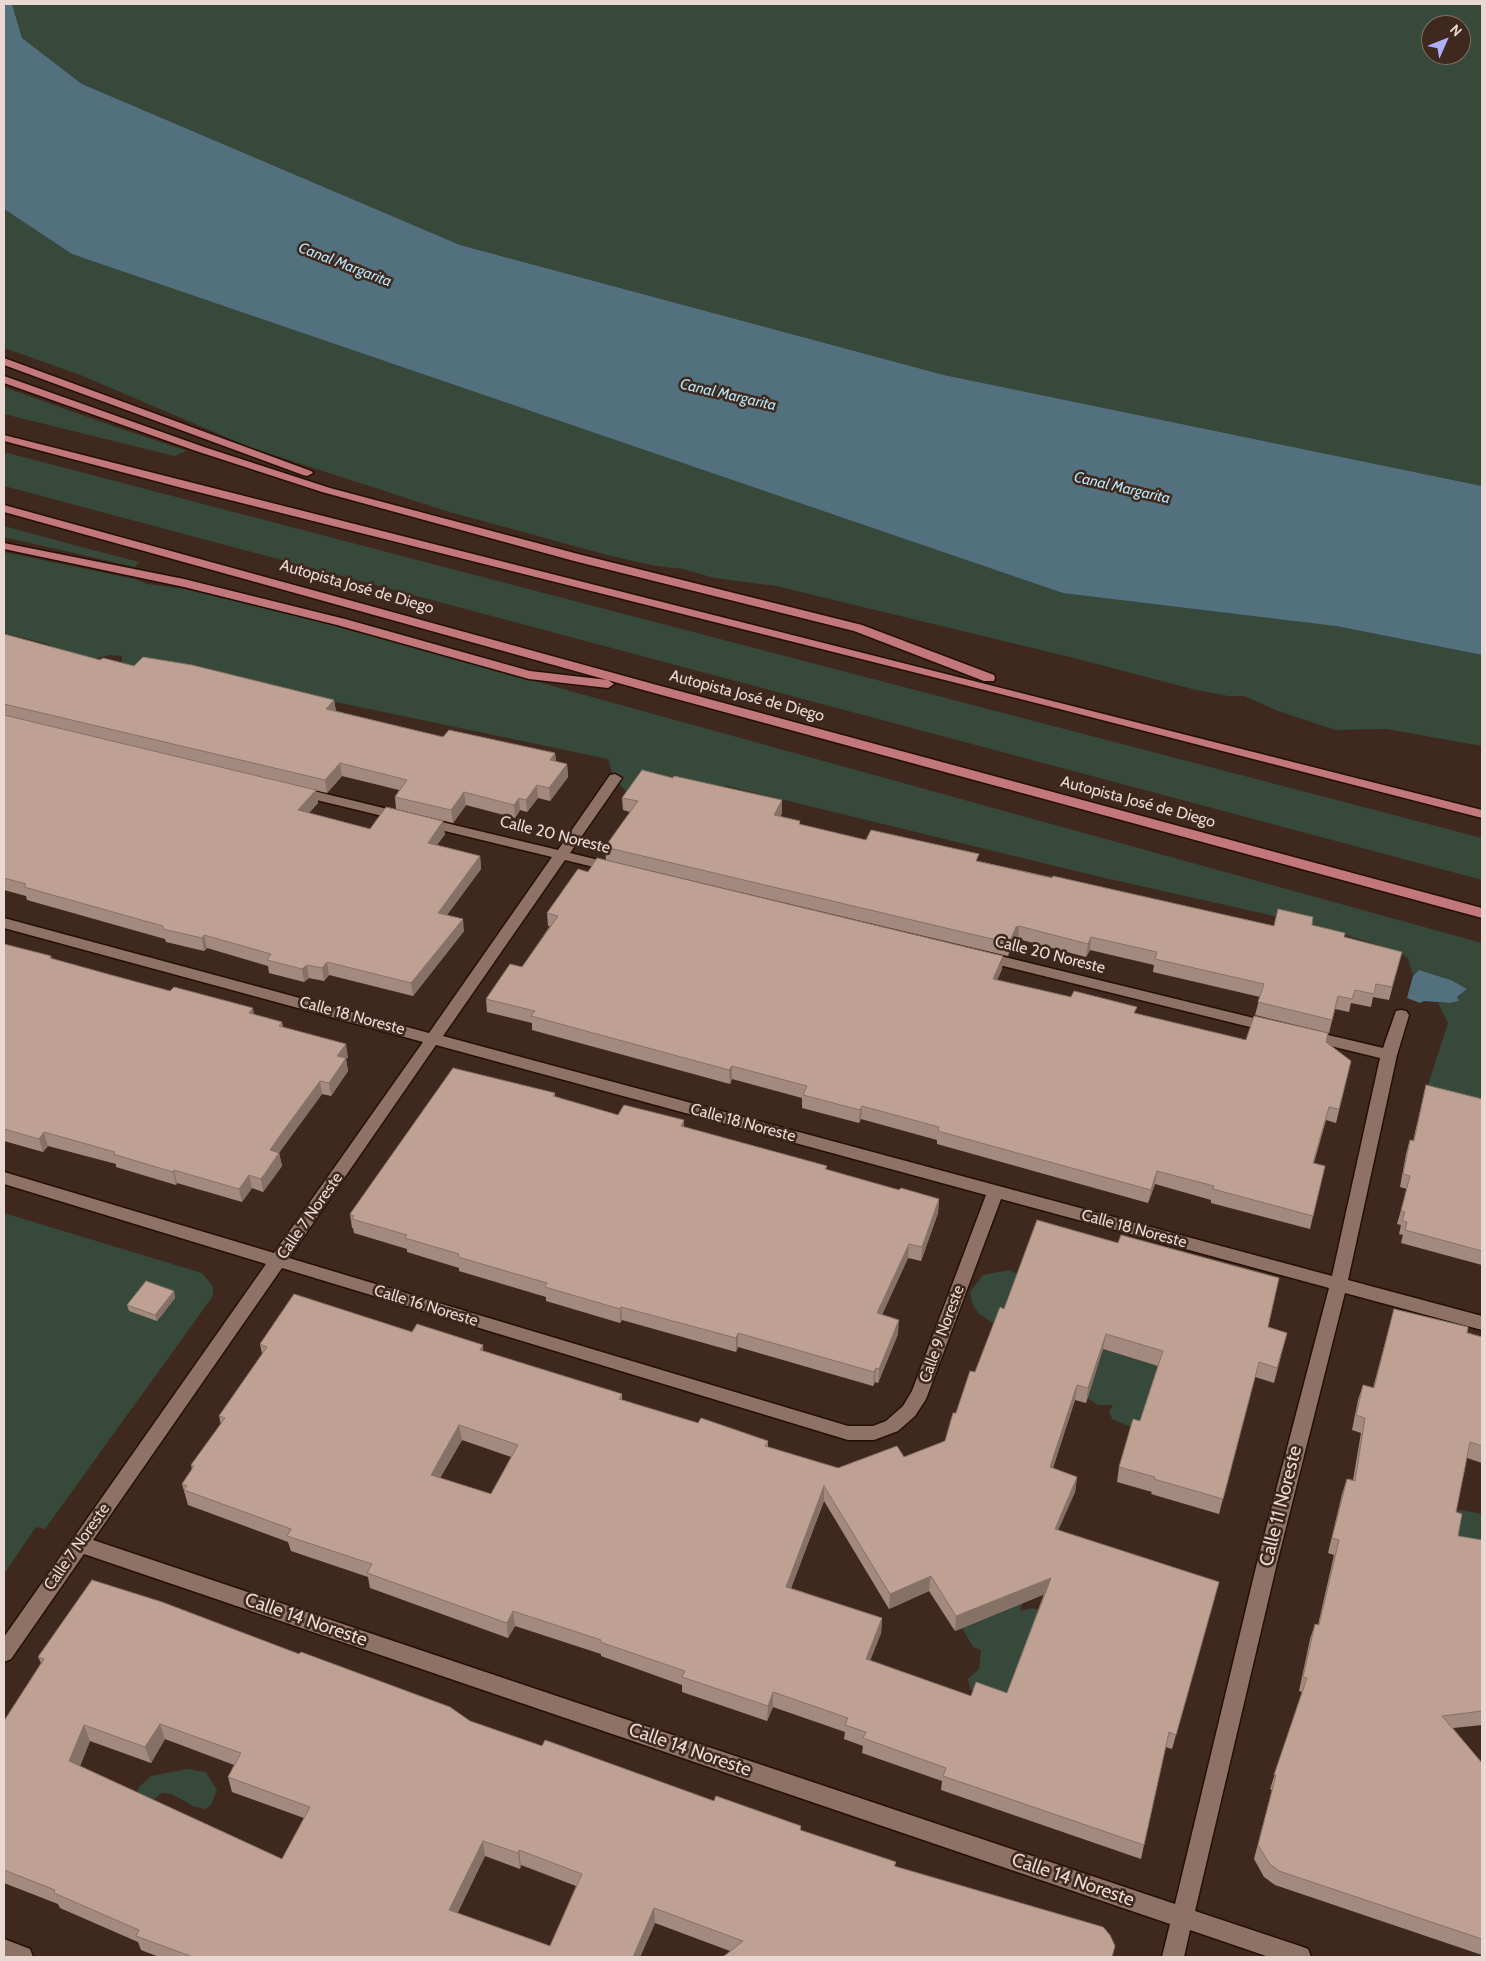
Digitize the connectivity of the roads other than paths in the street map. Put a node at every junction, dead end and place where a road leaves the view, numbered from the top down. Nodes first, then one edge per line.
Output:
1 (4, 362) edge
2 (4, 379) edge
3 (4, 438) edge
4 (4, 508) edge
5 (397, 509) junction
6 (4, 546) edge
7 (652, 688) junction
8 (1049, 702) junction
9 (615, 778) dead end
10 (282, 788) edge
11 (1482, 814) edge
12 (561, 855) junction
13 (628, 871) edge
14 (1482, 913) edge
15 (4, 923) edge
16 (965, 953) edge
17 (1401, 1015) dead end
18 (433, 1038) junction
19 (1389, 1055) junction
20 (4, 1178) edge
21 (996, 1192) junction
22 (278, 1262) junction
23 (1339, 1284) junction
24 (1482, 1323) edge
25 (848, 1433) joint
26 (80, 1544) junction
27 (4, 1653) edge
28 (1183, 1917) junction
29 (4, 1950) edge
30 (22, 1957) edge
31 (1173, 1957) edge
32 (1300, 1957) edge

1 - 5 highway
2 - 5 highway
3 - 8 highway
4 - 7 highway, Autopista José de Diego
5 - 8 highway
6 - 7 highway
7 - 14 highway, Autopista José de Diego
8 - 11 highway
9 - 12 street, Calle 7 Noreste
10 - 12 street, Calle 20 Noreste
12 - 13 street, Calle 20 Noreste
12 - 18 street, Calle 7 Noreste
15 - 18 street, Calle 18 Noreste
16 - 19 street, Calle 20 Noreste
17 - 19 street, Calle 11 Noreste
18 - 21 street, Calle 18 Noreste
18 - 22 street, Calle 7 Noreste
19 - 23 street, Calle 11 Noreste
20 - 22 street, Calle 16 Noreste
21 - 23 street, Calle 18 Noreste
21 - 25 street, Calle 9 Noreste
22 - 25 street, Calle 16 Noreste
22 - 26 street, Calle 7 Noreste
23 - 24 street, Calle 18 Noreste
23 - 28 street, Calle 11 Noreste
26 - 27 street, Calle 7 Noreste
26 - 28 street, Calle 14 Noreste
28 - 31 street, Calle 11 Noreste
28 - 32 street, Calle 14 Noreste
29 - 30 street

